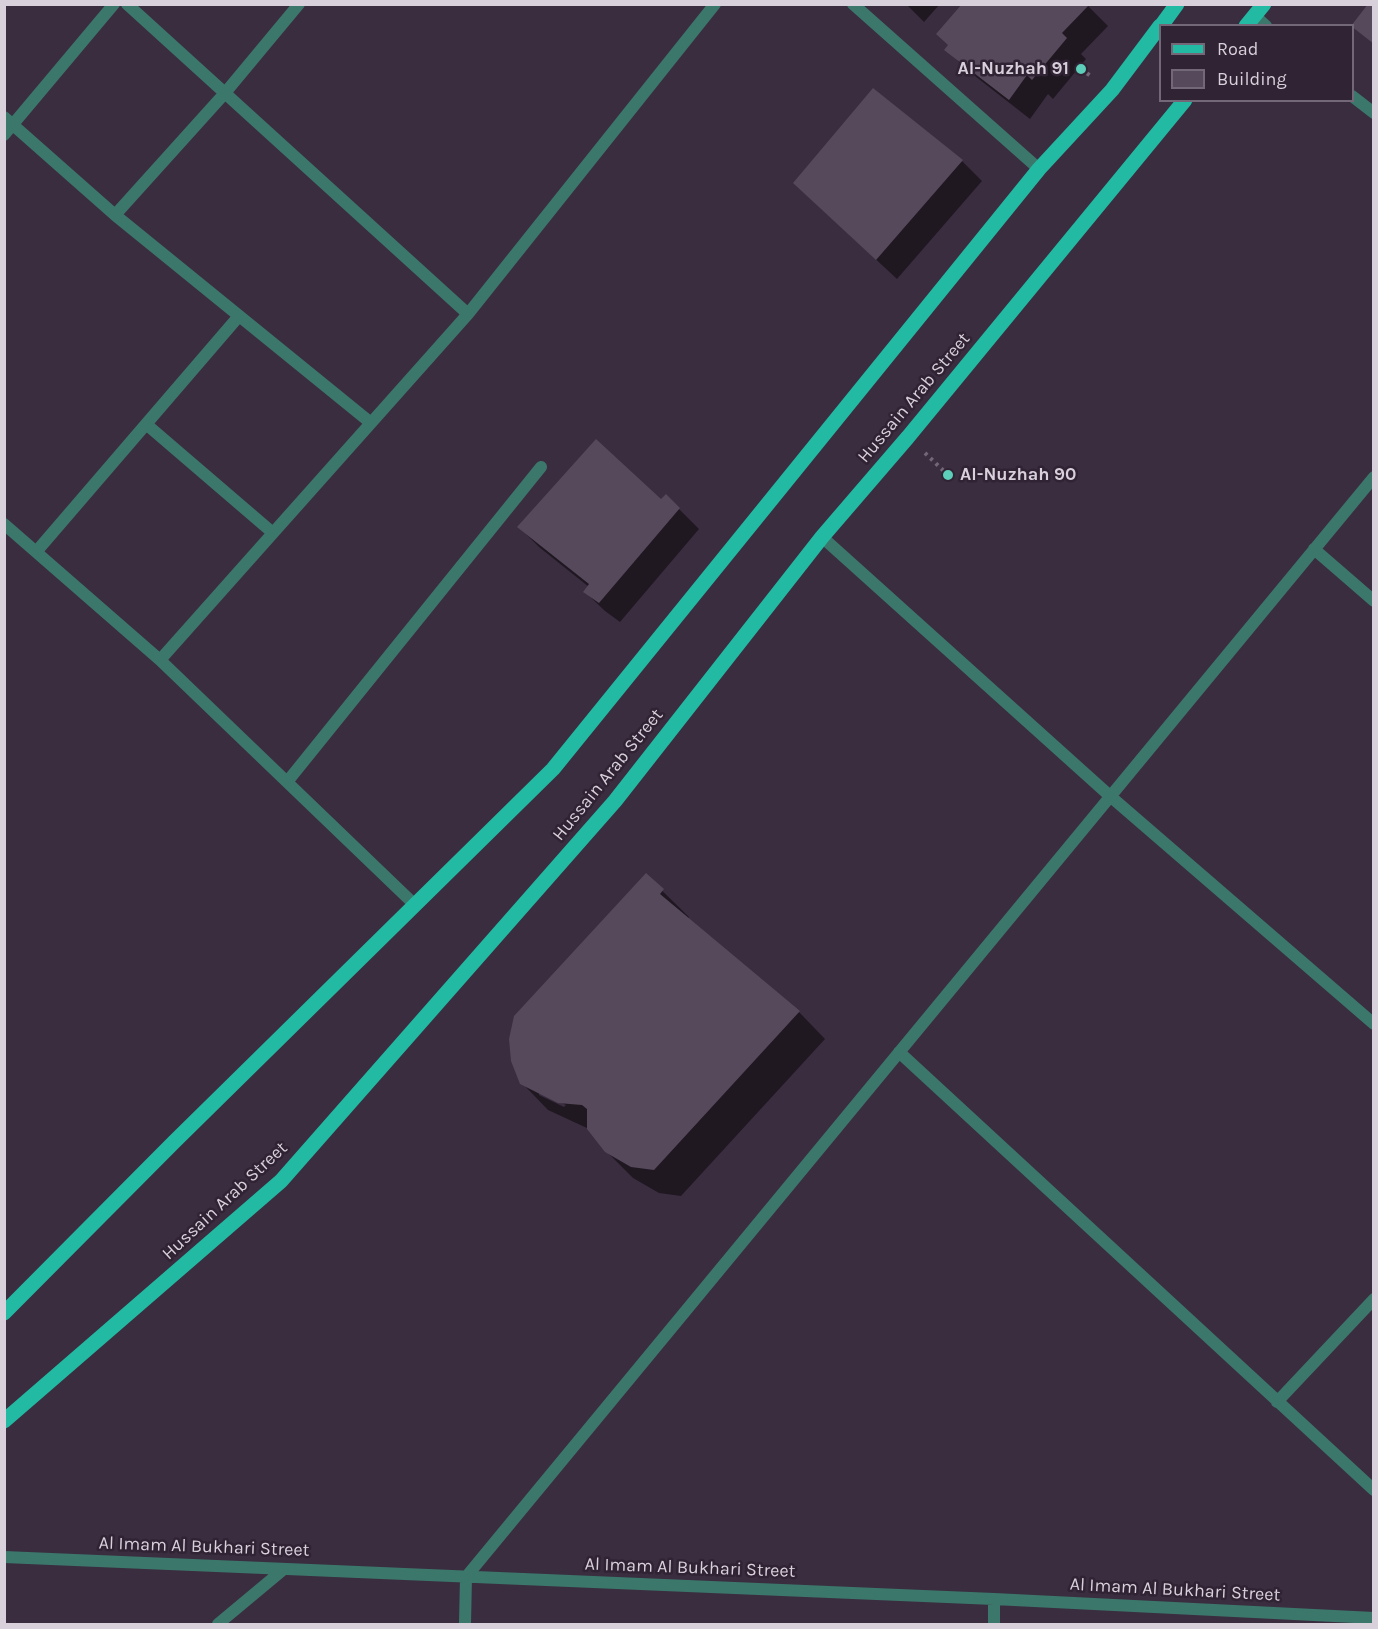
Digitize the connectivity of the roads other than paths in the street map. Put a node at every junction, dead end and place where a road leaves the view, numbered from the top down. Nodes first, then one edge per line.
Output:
1 (114, 4) edge
2 (127, 4) edge
3 (299, 4) edge
4 (715, 4) edge
5 (853, 4) edge
6 (1177, 4) edge
7 (1162, 24) edge
8 (1159, 29) edge
9 (225, 93) junction
10 (1354, 97) edge
11 (1183, 102) edge
12 (1374, 113) edge
13 (9, 121) edge
14 (4, 135) edge
15 (1039, 169) junction
16 (115, 214) junction
17 (468, 314) junction
18 (239, 316) junction
19 (371, 423) junction
20 (146, 424) junction
21 (541, 467) dead end
22 (1374, 477) edge
23 (4, 524) edge
24 (273, 533) junction
25 (822, 537) junction
26 (1314, 549) junction
27 (36, 552) junction
28 (1374, 601) edge
29 (160, 660) junction
30 (287, 782) junction
31 (1110, 796) junction
32 (415, 905) junction
33 (1374, 1024) edge
34 (899, 1052) junction
35 (1374, 1299) edge
36 (4, 1313) edge
37 (1277, 1402) junction
38 (4, 1421) edge
39 (1374, 1490) edge
40 (4, 1557) edge
41 (284, 1569) junction
42 (465, 1577) junction
43 (994, 1599) junction
44 (1374, 1618) edge
45 (218, 1624) edge
46 (465, 1624) edge
47 (994, 1624) edge

1 - 13 street
2 - 9 street
3 - 9 street
4 - 17 street
5 - 15 street
6 - 7 main road
8 - 15 main road
9 - 16 street
9 - 17 street
10 - 12 street
11 - 25 main road, Hussain Arab Street
13 - 14 street
13 - 16 street
15 - 32 main road
16 - 18 street
17 - 19 street
18 - 19 street
18 - 20 street
19 - 24 street
20 - 24 street
20 - 27 street
21 - 30 street
22 - 26 street
23 - 27 street
24 - 29 street
25 - 31 street
25 - 38 main road, Hussain Arab Street
26 - 28 street
26 - 31 street
27 - 29 street
29 - 30 street
30 - 32 street
31 - 33 street
31 - 34 street
32 - 36 main road
34 - 37 street
34 - 42 street
35 - 37 street
37 - 39 street
40 - 41 street, Al Imam Al Bukhari Street
41 - 42 street, Al Imam Al Bukhari Street
41 - 45 street
42 - 43 street, Al Imam Al Bukhari Street
42 - 46 street
43 - 44 street, Al Imam Al Bukhari Street
43 - 47 street

